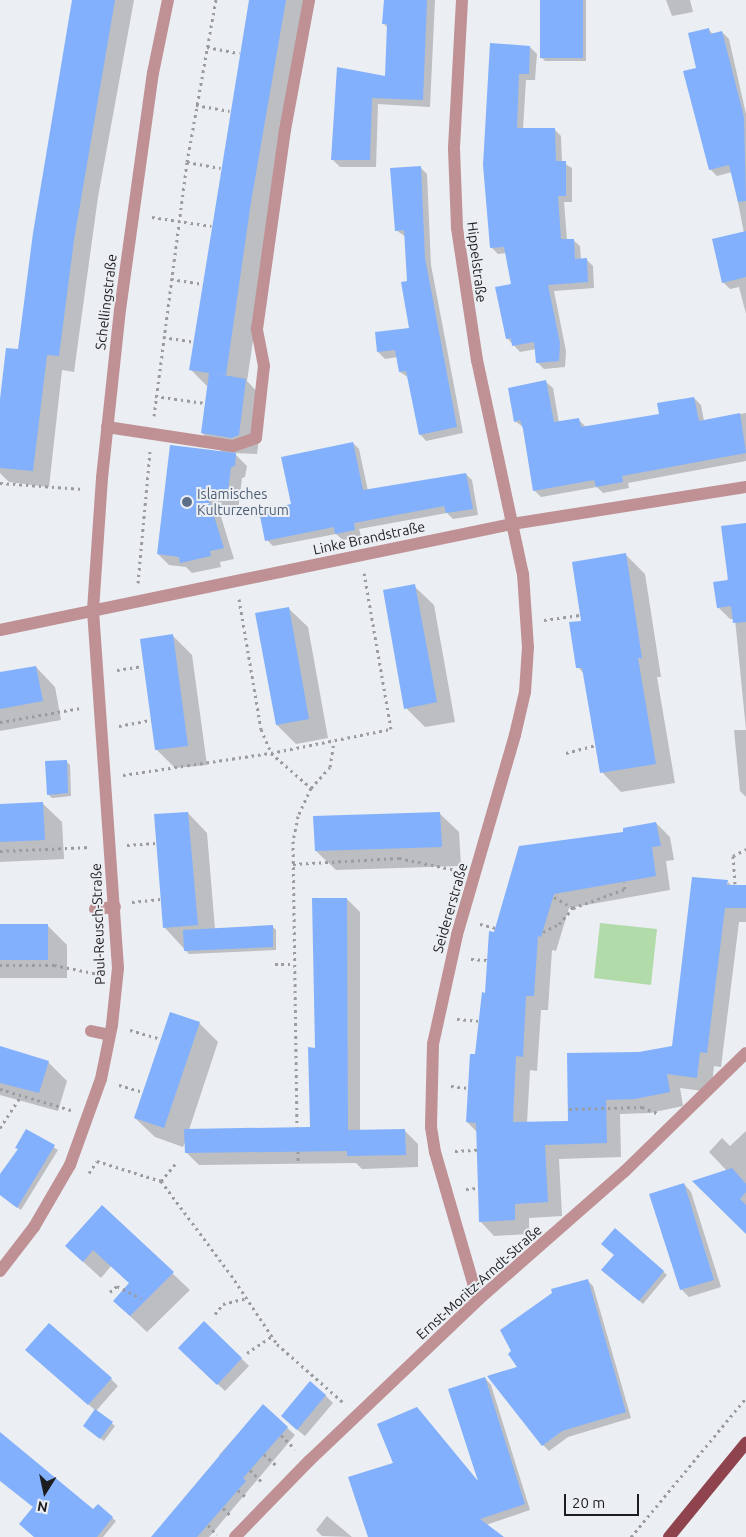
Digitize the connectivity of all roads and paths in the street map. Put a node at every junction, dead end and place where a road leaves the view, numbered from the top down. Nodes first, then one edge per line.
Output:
1 (168, 0) edge
2 (216, 0) edge
3 (309, 0) edge
4 (462, 0) edge
5 (206, 47) junction
6 (239, 53) dead end
7 (196, 105) junction
8 (229, 111) dead end
9 (187, 162) junction
10 (220, 168) dead end
11 (133, 213) junction
12 (179, 221) junction
13 (211, 226) dead end
14 (171, 280) junction
15 (202, 284) dead end
16 (163, 337) junction
17 (194, 342) dead end
18 (156, 396) junction
19 (205, 403) dead end
20 (107, 427) junction
21 (152, 433) junction
22 (0, 483) edge
23 (746, 487) edge
24 (101, 490) junction
25 (512, 524) junction
26 (361, 555) junction
27 (236, 582) junction
28 (136, 601) junction
29 (92, 610) junction
30 (580, 616) dead end
31 (527, 622) junction
32 (0, 630) edge
33 (143, 666) dead end
34 (97, 673) junction
35 (100, 705) junction
36 (151, 720) dead end
37 (0, 722) edge
38 (102, 728) junction
39 (334, 741) junction
40 (595, 745) dead end
41 (272, 752) junction
42 (566, 754) dead end
43 (105, 777) junction
44 (310, 788) junction
45 (156, 843) dead end
46 (110, 846) junction
47 (746, 849) edge
48 (0, 851) edge
49 (293, 864) junction
50 (474, 876) junction
51 (624, 882) dead end
52 (735, 884) dead end
53 (554, 897) dead end
54 (161, 900) dead end
55 (115, 905) junction
56 (573, 908) junction
57 (95, 909) dead end
58 (543, 932) dead end
59 (275, 964) dead end
60 (294, 964) junction
61 (0, 965) edge
62 (117, 978) junction
63 (111, 1030) junction
64 (91, 1031) dead end
65 (161, 1039) dead end
66 (746, 1053) edge
67 (101, 1080) junction
68 (0, 1089) edge
69 (143, 1092) dead end
70 (20, 1096) junction
71 (569, 1109) dead end
72 (88, 1115) junction
73 (662, 1115) dead end
74 (297, 1127) dead end
75 (0, 1128) edge
76 (298, 1151) dead end
77 (298, 1161) dead end
78 (177, 1162) dead end
79 (87, 1177) dead end
80 (161, 1181) junction
81 (0, 1271) edge
82 (110, 1292) dead end
83 (140, 1298) dead end
84 (247, 1298) junction
85 (478, 1300) junction
86 (214, 1314) dead end
87 (272, 1336) junction
88 (247, 1353) dead end
89 (746, 1398) edge
90 (358, 1414) junction
91 (746, 1443) edge
92 (208, 1525) dead end
93 (219, 1537) edge
94 (235, 1537) edge
95 (631, 1537) edge
96 (669, 1537) edge

1 - 11 street, Schellingstraße
2 - 5 path
3 - 21 street
4 - 25 street, Hippelstraße
5 - 6 path
5 - 7 path
7 - 8 path
7 - 9 path
9 - 10 path
9 - 12 path
11 - 12 path
11 - 20 street, Schellingstraße
12 - 13 path
12 - 14 path
14 - 15 path
14 - 16 path
16 - 17 path
16 - 18 path
18 - 19 path
18 - 21 path
20 - 21 street
20 - 24 street, Schellingstraße
21 - 28 path
22 - 24 path
23 - 25 street, Linke Brandstraße
24 - 29 street, Schellingstraße
25 - 26 street, Linke Brandstraße
25 - 31 street, Seidererstraße
26 - 27 street, Linke Brandstraße
26 - 39 path
27 - 28 street, Linke Brandstraße
27 - 41 path
28 - 29 street, Linke Brandstraße
29 - 32 street, Linke Brandstraße
29 - 34 street, Paul-Reusch-Straße
30 - 31 path
31 - 50 street, Seidererstraße
33 - 34 path
34 - 35 street, Paul-Reusch-Straße
35 - 37 path
35 - 38 street, Paul-Reusch-Straße
36 - 38 path
38 - 43 street, Paul-Reusch-Straße
39 - 41 path
39 - 44 path
40 - 42 path
41 - 43 path
41 - 44 path
43 - 46 street, Paul-Reusch-Straße
44 - 49 path
45 - 46 path
46 - 48 path
46 - 55 street, Paul-Reusch-Straße
47 - 52 path
49 - 50 path
49 - 60 path
50 - 85 street, Seidererstraße
51 - 56 path
53 - 56 path
54 - 55 path
55 - 57 street
55 - 62 street, Paul-Reusch-Straße
56 - 58 path
59 - 60 path
60 - 74 path
61 - 62 path
62 - 63 street, Paul-Reusch-Straße
63 - 64 street
63 - 65 path
63 - 67 street, Paul-Reusch-Straße
66 - 85 street, Ernst-Moritz-Arndt-Straße
67 - 69 path
67 - 72 street, Paul-Reusch-Straße
68 - 70 path
70 - 72 path
70 - 75 path
71 - 73 path
72 - 81 street, Paul-Reusch-Straße
76 - 77 path
78 - 80 path
79 - 80 path
80 - 84 path
82 - 83 path
84 - 86 path
84 - 87 path
85 - 90 street, Ernst-Moritz-Arndt-Straße
87 - 88 path
87 - 90 path
89 - 95 path
90 - 94 street, Ernst-Moritz-Arndt-Straße
91 - 96 main road
92 - 93 path

